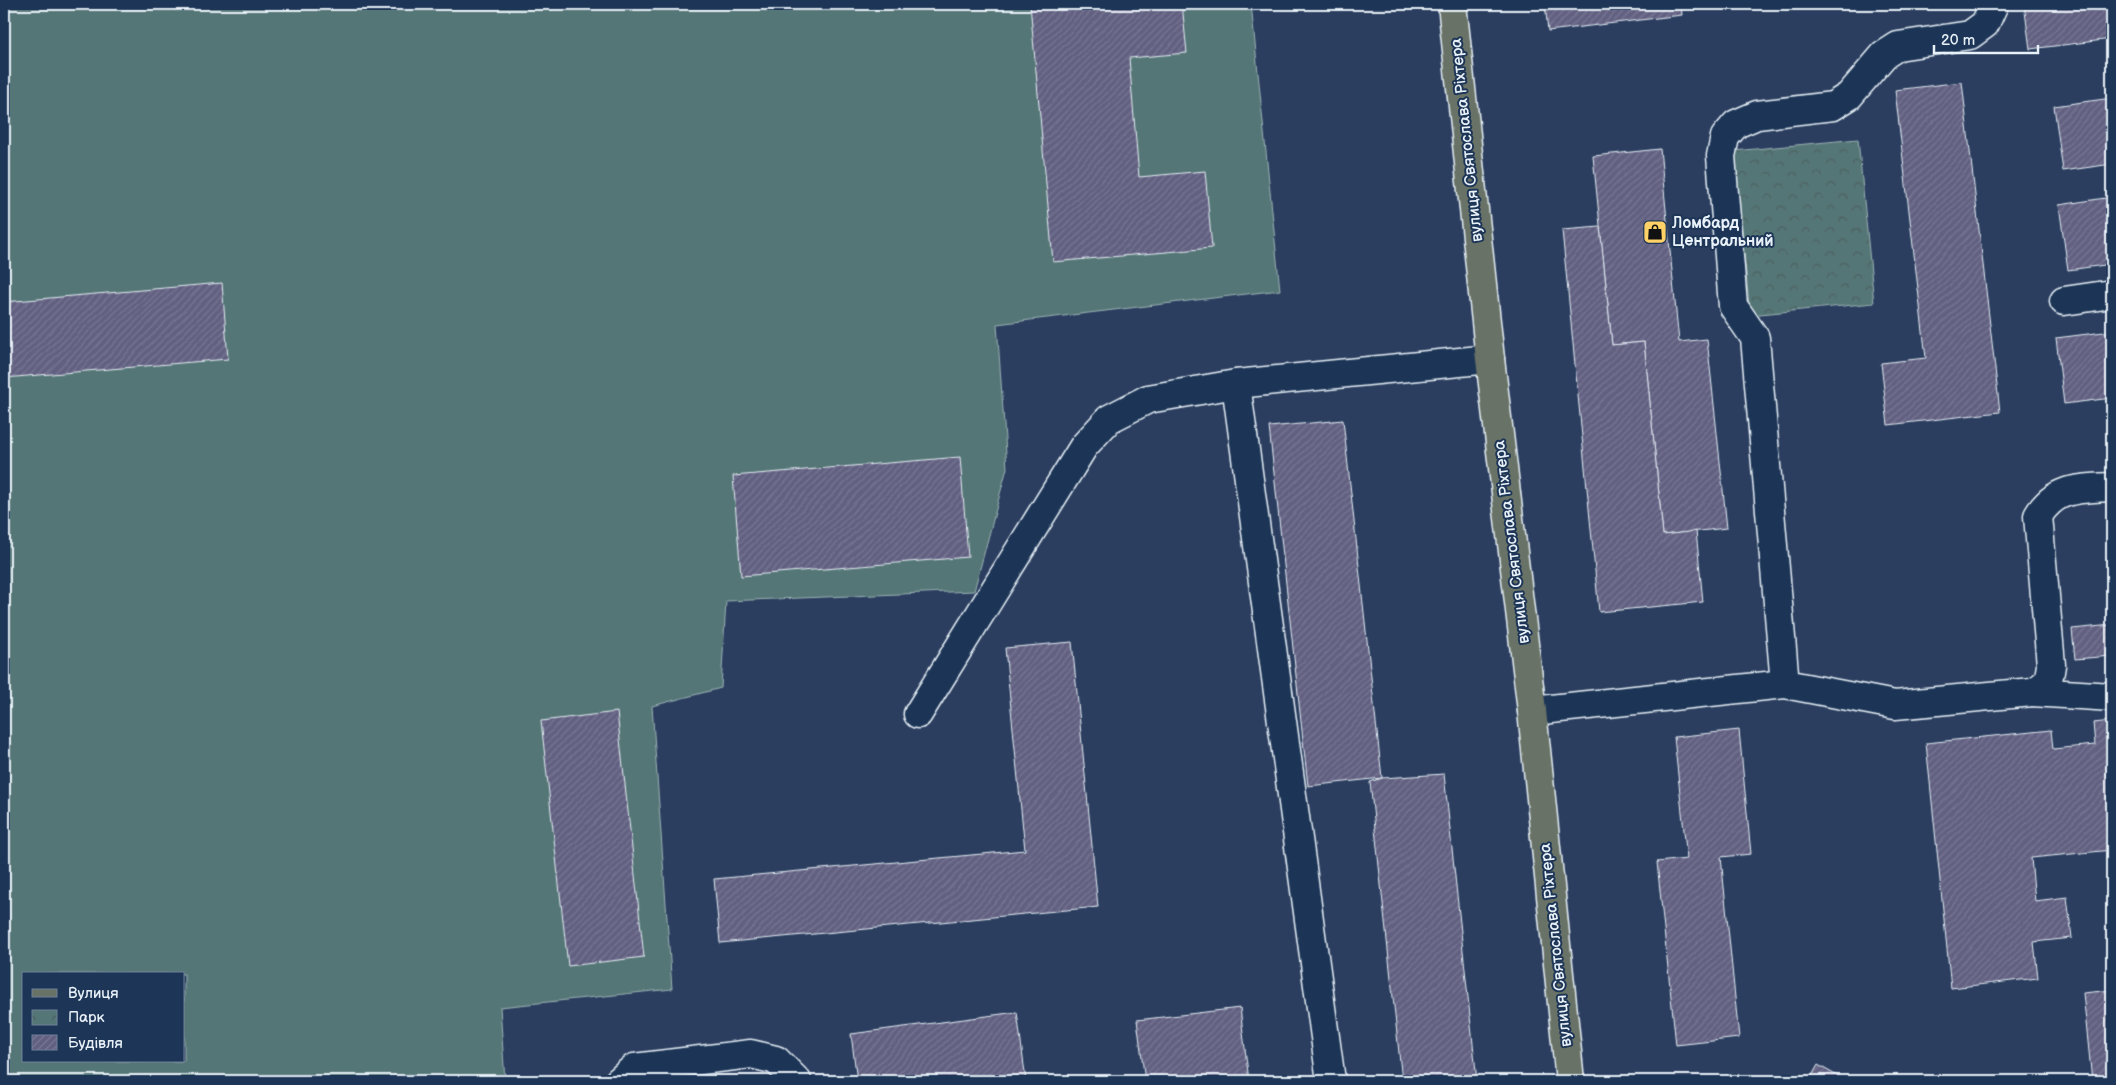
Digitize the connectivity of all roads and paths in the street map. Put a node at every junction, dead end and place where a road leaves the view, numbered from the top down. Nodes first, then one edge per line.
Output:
1 (1452, 4) edge
2 (1994, 4) edge
3 (2112, 294) edge
4 (2064, 301) dead end
5 (1490, 359) junction
6 (1236, 384) junction
7 (2112, 487) edge
8 (1785, 684) junction
9 (2032, 692) junction
10 (2112, 697) edge
11 (1532, 711) junction
12 (918, 714) dead end
13 (619, 1081) edge
14 (797, 1081) edge
15 (1331, 1081) edge
16 (1570, 1081) edge

1 - 5 main road, вулиця Святослава Ріхтера
2 - 8 lane
3 - 4 lane
5 - 6 lane
5 - 11 main road, вулиця Святослава Ріхтера
6 - 12 lane
6 - 15 lane
7 - 9 lane
8 - 9 lane
8 - 11 lane
9 - 10 lane
11 - 16 main road, вулиця Святослава Ріхтера
13 - 14 lane

